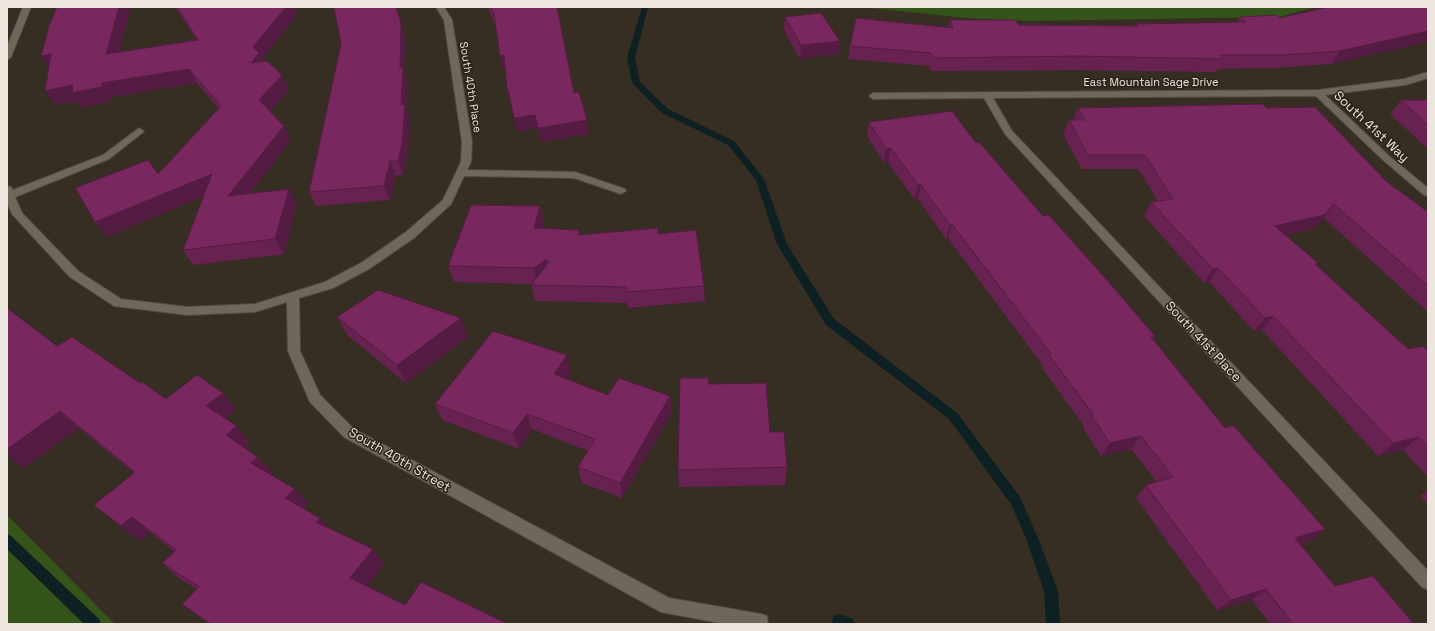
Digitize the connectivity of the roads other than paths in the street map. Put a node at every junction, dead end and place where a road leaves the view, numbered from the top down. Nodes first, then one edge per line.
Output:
1 (26, 7) edge
2 (440, 7) edge
3 (7, 57) edge
4 (1428, 75) edge
5 (1318, 93) junction
6 (987, 95) junction
7 (873, 96) dead end
8 (139, 131) dead end
9 (462, 173) junction
10 (621, 192) dead end
11 (1428, 193) edge
12 (8, 194) edge
13 (293, 296) junction
14 (1428, 582) edge
15 (761, 622) dead end

1 - 3 street
2 - 9 street, South 40th Place
4 - 5 street, East Mountain Sage Drive
5 - 6 street, East Mountain Sage Drive
5 - 11 street, South 41st Way
6 - 7 street, East Mountain Sage Drive
6 - 14 street, South 41st Place
8 - 12 street
9 - 10 street
9 - 13 street, South 40th Place
12 - 13 street
13 - 15 street, South 40th Street

